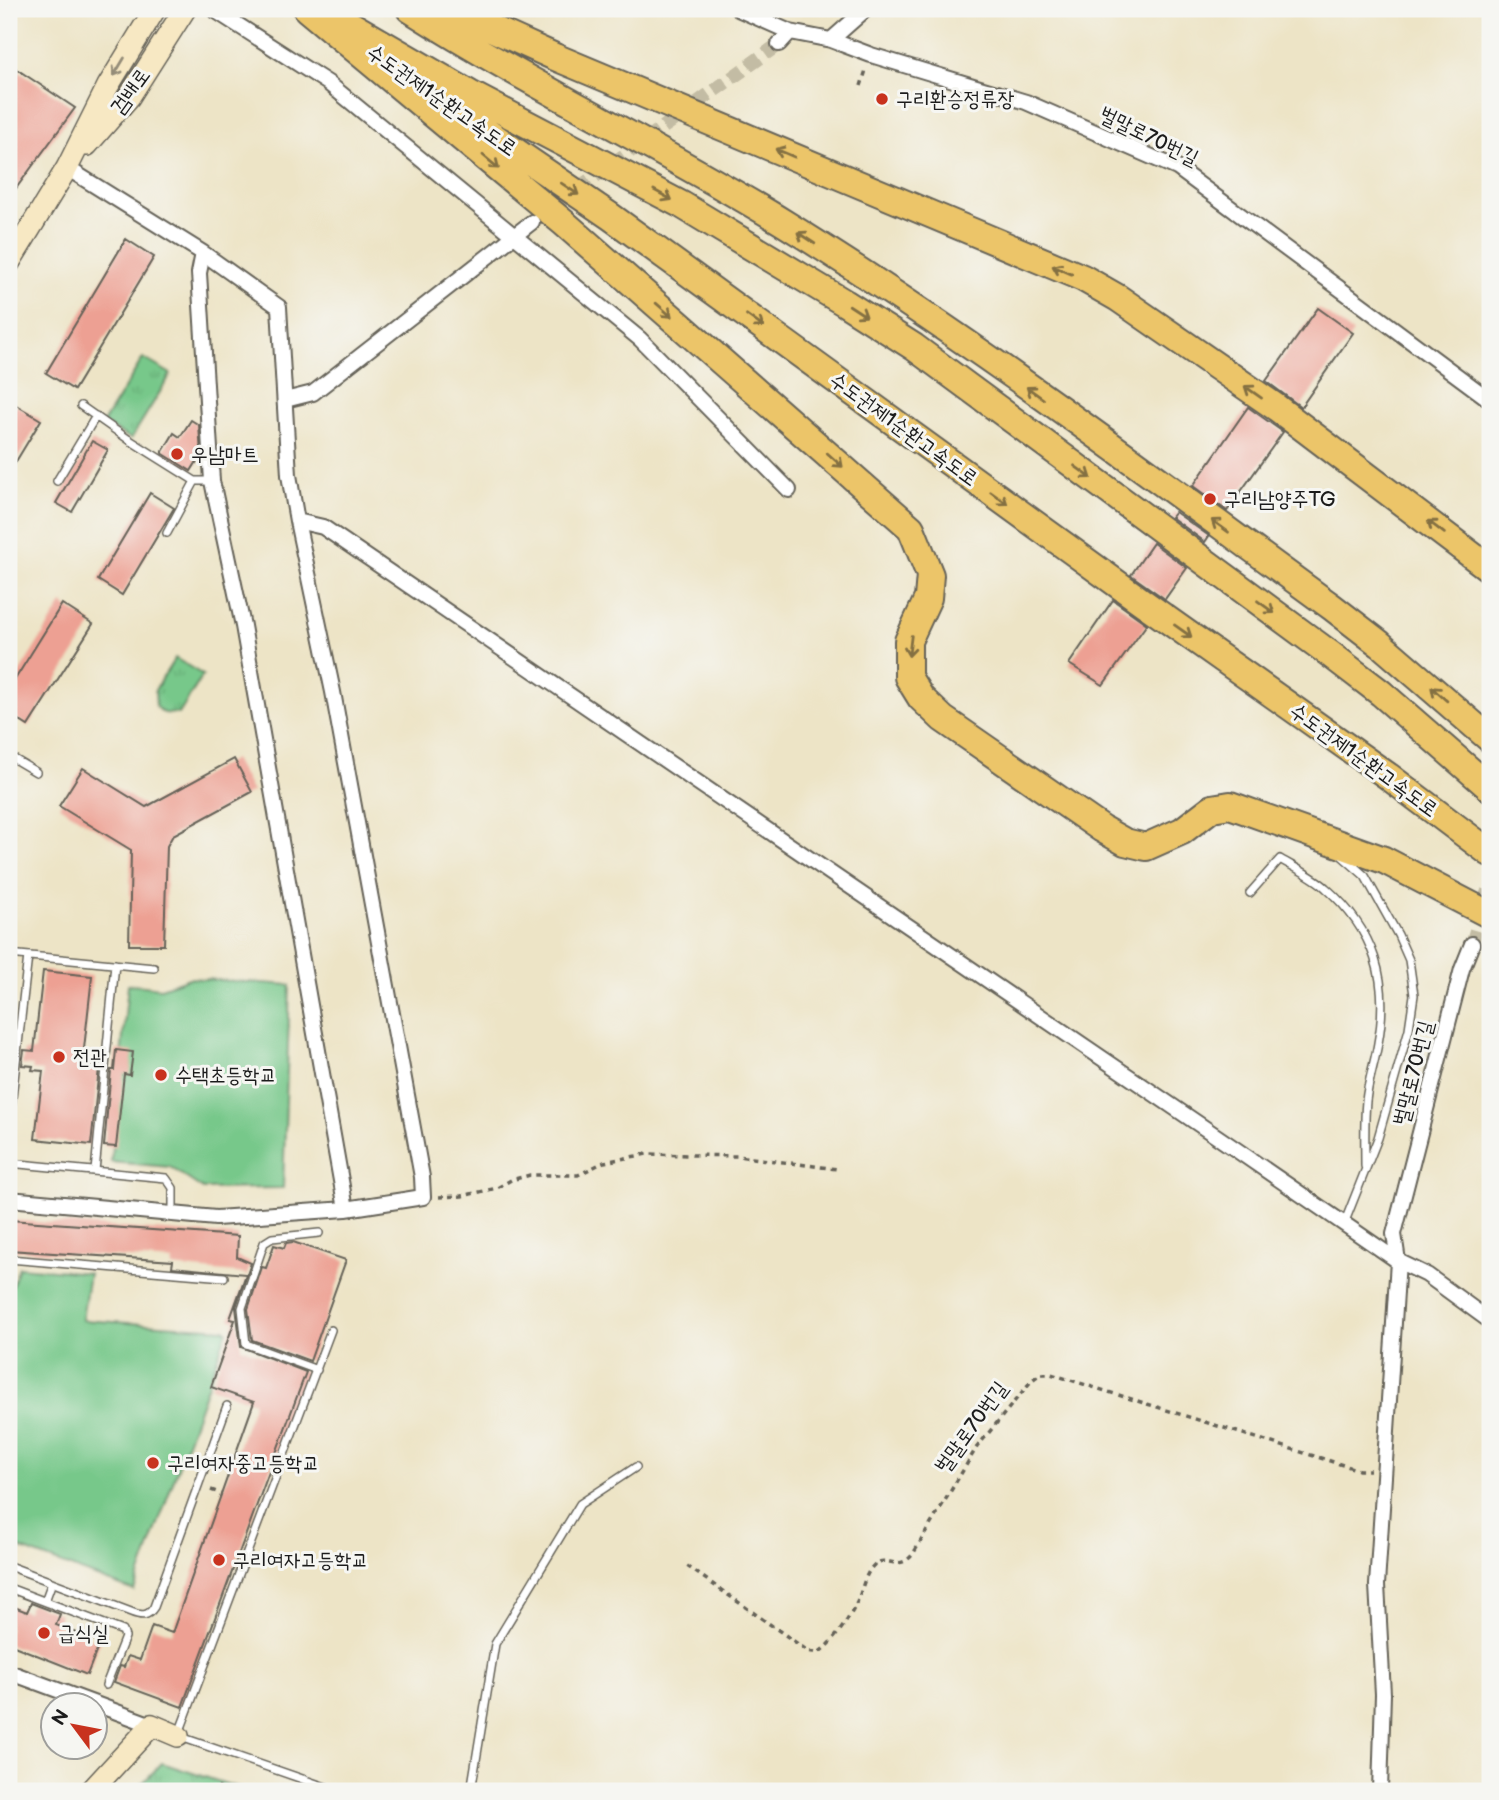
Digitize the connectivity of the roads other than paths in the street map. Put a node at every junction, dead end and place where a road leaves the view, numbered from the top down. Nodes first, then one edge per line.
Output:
1 (155, 9) edge
2 (185, 9) edge
3 (214, 9) edge
4 (307, 9) edge
5 (314, 9) edge
6 (324, 9) edge
7 (410, 9) edge
8 (449, 9) edge
9 (738, 9) edge
10 (866, 9) edge
11 (789, 32) junction
12 (831, 40) junction
13 (779, 44) tunnel mouth
14 (67, 168) junction
15 (532, 222) tunnel mouth
16 (515, 235) junction
17 (203, 253) junction
18 (9, 262) edge
19 (285, 400) junction
20 (1490, 400) edge
21 (81, 406) dead end
22 (96, 416) junction
23 (57, 481) dead end
24 (195, 481) junction
25 (212, 481) junction
26 (789, 490) dead end
27 (297, 520) junction
28 (167, 533) dead end
29 (1490, 569) edge
30 (1490, 739) edge
31 (9, 756) edge
32 (36, 772) dead end
33 (1490, 788) edge
34 (1321, 837) junction
35 (1490, 853) edge
36 (1250, 893) dead end
37 (1490, 915) edge
38 (1472, 944) tunnel mouth
39 (9, 954) edge
40 (28, 956) junction
41 (115, 964) junction
42 (154, 968) dead end
43 (9, 1124) edge
44 (9, 1163) edge
45 (1365, 1170) junction
46 (95, 1171) junction
47 (9, 1199) edge
48 (346, 1209) junction
49 (173, 1214) junction
50 (1344, 1224) junction
51 (319, 1233) dead end
52 (9, 1259) edge
53 (1398, 1261) junction
54 (224, 1278) dead end
55 (1490, 1321) edge
56 (331, 1330) dead end
57 (317, 1370) junction
58 (227, 1406) dead end
59 (636, 1467) dead end
60 (9, 1566) edge
61 (52, 1582) junction
62 (9, 1588) edge
63 (45, 1601) junction
64 (9, 1672) edge
65 (106, 1685) dead end
66 (152, 1726) junction
67 (178, 1736) junction
68 (91, 1791) edge
69 (337, 1791) edge
70 (471, 1791) edge
71 (1380, 1791) edge

1 -> 14 street, 검배로
2 - 14 street, 검배로
3 - 16 street
4 -> 34 highway
5 -> 35 highway, 수도권제1순환고속도로
6 -> 33 highway, 수도권제1순환고속도로
30 -> 7 highway
29 -> 8 highway
9 - 11 street, 벌말로70번길
10 - 12 street
11 - 12 street, 벌말로70번길
11 - 13 street
12 - 20 street, 벌말로70번길
14 - 17 street
14 - 18 street, 검배로
15 - 16 street
16 - 19 street
16 - 26 street
17 - 19 street
17 - 25 street
19 - 27 street
21 - 22 lane
22 - 23 lane
22 - 24 lane
24 - 25 lane
24 - 28 lane
25 - 48 street
27 - 48 street
27 - 50 street
31 - 32 lane
34 - 37 highway
34 - 45 lane
36 - 45 lane
38 - 53 street, 벌말로70번길
39 - 40 lane
40 - 41 lane
40 - 43 lane
41 - 42 lane
41 - 46 lane
44 - 46 lane
45 - 50 lane
46 - 49 lane
47 - 49 street
48 - 49 street
50 - 53 street
51 - 57 lane
52 - 54 lane
53 - 55 street
53 - 71 street, 벌말로70번길
56 - 57 lane
57 - 67 lane
58 - 61 lane
59 - 70 lane
60 - 61 lane
61 - 63 lane
62 - 63 lane
63 - 65 lane
64 - 66 street
66 - 67 street
66 - 68 street
67 - 69 lane

